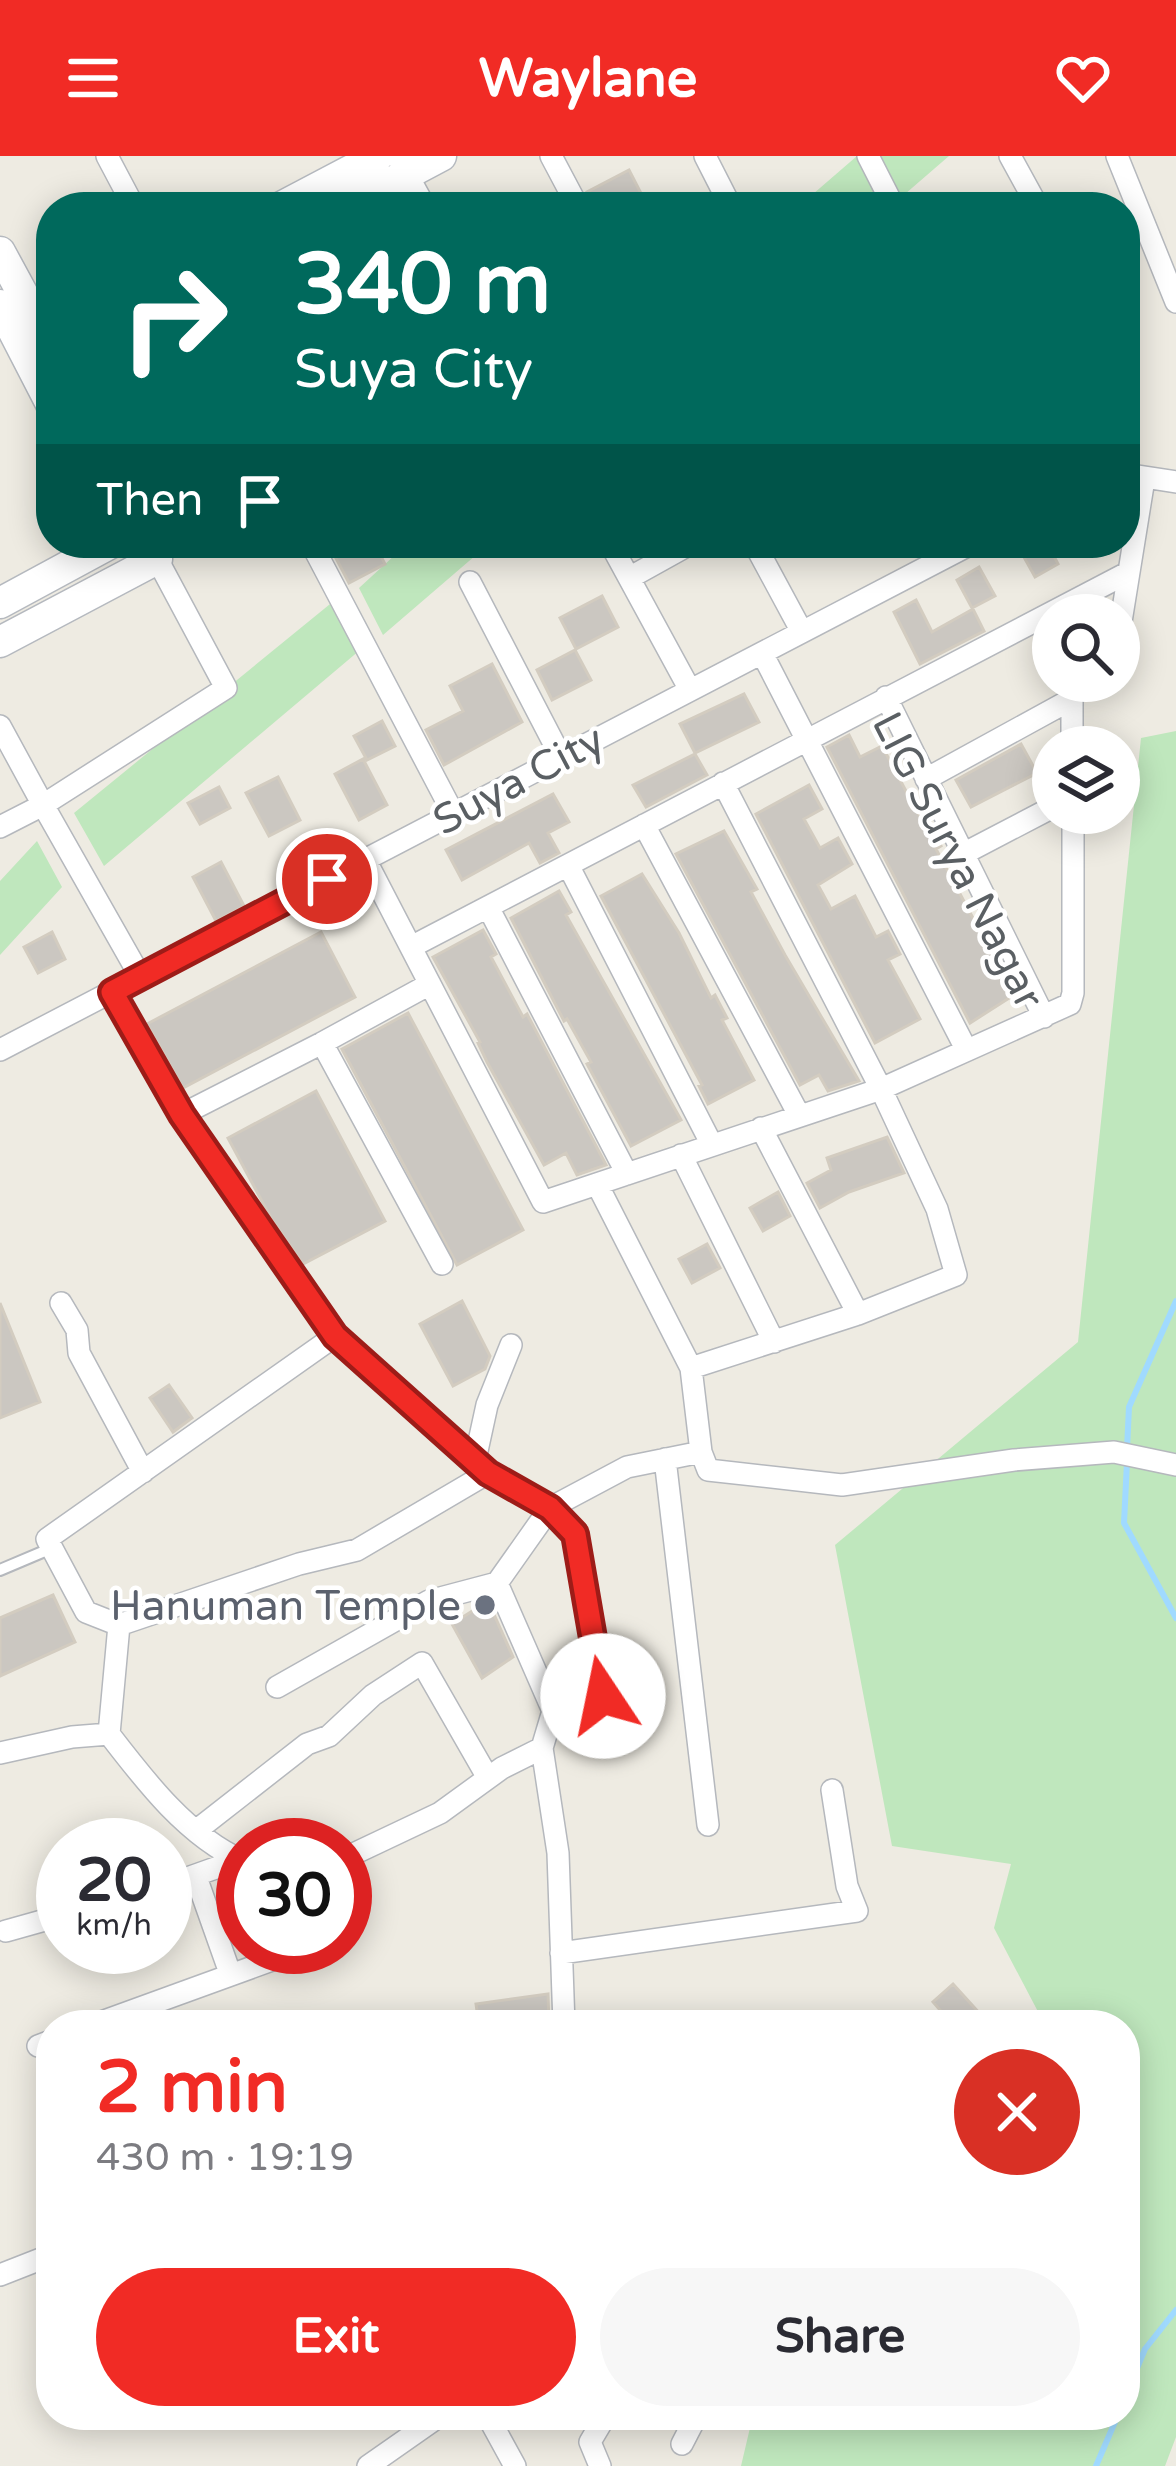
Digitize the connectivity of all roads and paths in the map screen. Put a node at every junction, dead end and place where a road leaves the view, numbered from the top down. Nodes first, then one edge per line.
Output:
1 (107, 156) edge
2 (377, 156) edge
3 (441, 156) edge
4 (551, 156) edge
5 (705, 156) edge
6 (868, 156) edge
7 (1010, 156) edge
8 (1118, 156) edge
9 (402, 165) edge
10 (126, 192) edge
11 (309, 192) edge
12 (365, 192) edge
13 (416, 192) edge
14 (570, 192) edge
15 (723, 192) edge
16 (886, 192) edge
17 (1030, 192) edge
18 (1132, 192) edge
19 (1140, 211) edge
20 (0, 252) edge
21 (1176, 302) edge
22 (0, 305) edge
23 (36, 334) edge
24 (36, 342) edge
25 (1140, 478) edge
26 (1176, 482) edge
27 (83, 558) edge
28 (141, 558) edge
29 (157, 558) edge
30 (319, 558) edge
31 (618, 558) edge
32 (665, 558) edge
33 (762, 558) edge
34 (945, 558) edge
35 (1130, 558) edge
36 (1129, 572) junction
37 (629, 578) junction
38 (470, 582) dead end
39 (1125, 594) edge
40 (0, 603) edge
41 (802, 632) junction
42 (0, 642) edge
43 (762, 653) junction
44 (690, 690) junction
45 (886, 698) junction
46 (1055, 702) edge
47 (0, 726) edge
48 (806, 739) junction
49 (561, 757) junction
50 (926, 779) junction
51 (723, 783) junction
52 (43, 805) junction
53 (453, 813) junction
54 (1032, 818) edge
55 (644, 825) junction
56 (0, 827) edge
57 (1073, 834) edge
58 (963, 854) junction
59 (364, 859) junction
60 (568, 865) junction
61 (488, 907) junction
62 (411, 947) junction
63 (140, 976) junction
64 (430, 984) junction
65 (112, 992) junction
66 (1044, 1017) junction
67 (322, 1042) junction
68 (967, 1049) junction
69 (0, 1050) edge
70 (881, 1089) junction
71 (182, 1115) junction
72 (799, 1115) junction
73 (761, 1128) junction
74 (712, 1144) junction
75 (681, 1155) junction
76 (627, 1174) junction
77 (597, 1184) junction
78 (442, 1264) dead end
79 (61, 1303) dead end
80 (858, 1314) junction
81 (335, 1336) junction
82 (774, 1342) junction
83 (511, 1346) dead end
84 (691, 1368) junction
85 (701, 1452) junction
86 (664, 1460) junction
87 (1176, 1465) edge
88 (481, 1467) junction
89 (143, 1472) junction
90 (550, 1508) junction
91 (52, 1547) junction
92 (0, 1570) edge
93 (497, 1583) junction
94 (119, 1624) junction
95 (277, 1687) dead end
96 (553, 1711) junction
97 (110, 1734) junction
98 (542, 1748) junction
99 (0, 1753) edge
100 (488, 1778) junction
101 (832, 1790) dead end
102 (708, 1825) dead end
103 (196, 1830) junction
104 (216, 1844) edge
105 (372, 1845) edge
106 (216, 1870) edge
107 (196, 1877) junction
108 (192, 1878) edge
109 (36, 1923) edge
110 (6, 1931) dead end
111 (216, 1933) edge
112 (561, 1953) junction
113 (227, 1974) edge
114 (133, 2010) edge
115 (563, 2010) edge
116 (36, 2260) edge
117 (0, 2275) edge
118 (420, 2430) edge
119 (496, 2430) edge
120 (598, 2430) edge
121 (689, 2430) edge
122 (682, 2444) dead end
123 (368, 2466) edge
124 (514, 2466) edge
125 (601, 2466) edge

1 - 10 street
2 - 11 street
3 - 9 street
4 - 14 street
5 - 15 street
6 - 16 street
7 - 17 street
8 - 18 street
9 - 12 street
9 - 13 street
19 - 21 street
20 - 23 street
22 - 24 street
25 - 26 street
27 - 40 street
28 - 42 street
29 - 52 street
30 - 53 street
31 - 37 street
32 - 37 street
33 - 41 street
34 - 41 street, Suya City
35 - 36 street
36 - 39 street
36 - 45 street
37 - 44 street
38 - 49 street
41 - 43 street, Suya City
43 - 44 street, Suya City
43 - 48 street
44 - 49 street, Suya City
45 - 48 street, LIG Surya Nagar
45 - 50 street, LIG Surya Nagar
46 - 50 street
47 - 52 street
48 - 51 street, LIG Surya Nagar
48 - 68 street
49 - 53 street, Suya City
50 - 58 street, LIG Surya Nagar
51 - 55 street, LIG Surya Nagar
51 - 70 street
52 - 56 street
52 - 63 street
53 - 59 street, Suya City
54 - 58 street
55 - 60 street, LIG Surya Nagar
55 - 72 street
57 - 66 street
58 - 66 street, LIG Surya Nagar
59 - 62 street, LIG Surya Nagar
59 - 63 street, Suya City
60 - 61 street, LIG Surya Nagar
60 - 74 street
61 - 62 street, LIG Surya Nagar
61 - 76 street
62 - 64 street, LIG Surya Nagar
63 - 65 street, Suya City
64 - 67 street
64 - 77 street, LIG Surya Nagar
65 - 69 street, Suya City
65 - 71 street
66 - 68 street, LIG Surya Nagar
67 - 71 street
67 - 78 street
68 - 70 street, LIG Surya Nagar
70 - 72 street, LIG Surya Nagar
70 - 80 street
71 - 81 street
72 - 73 street, LIG Surya Nagar
73 - 74 street, LIG Surya Nagar
73 - 80 street
74 - 75 street, LIG Surya Nagar
75 - 76 street, LIG Surya Nagar
75 - 82 street
76 - 77 street, LIG Surya Nagar
77 - 84 street
79 - 89 street
80 - 82 street
81 - 88 street
81 - 89 street
82 - 84 street
83 - 88 street
84 - 85 street
85 - 86 street
85 - 87 street
86 - 90 street
86 - 102 street
88 - 90 street
88 - 94 street
89 - 91 street
90 - 93 street
90 - 96 street
91 - 92 lane
91 - 94 street
93 - 95 street
93 - 96 street
94 - 97 street
96 - 98 street
97 - 99 street
97 - 103 street
98 - 100 street
98 - 112 street
100 - 103 street
100 - 105 street
101 - 112 street
103 - 104 street
106 - 107 street
107 - 108 street
107 - 111 street
109 - 110 street
112 - 115 street
113 - 114 street
116 - 117 street
118 - 123 street
119 - 124 street
120 - 125 street
121 - 122 street

